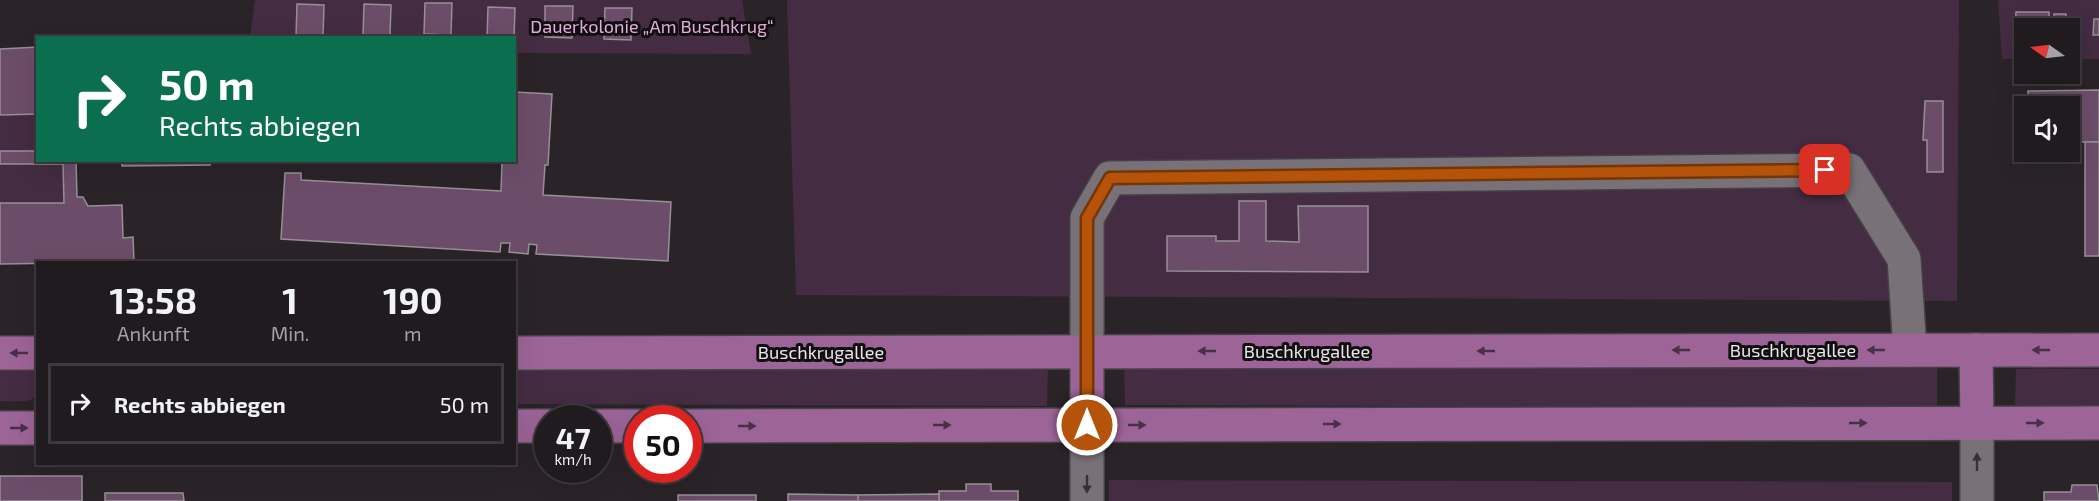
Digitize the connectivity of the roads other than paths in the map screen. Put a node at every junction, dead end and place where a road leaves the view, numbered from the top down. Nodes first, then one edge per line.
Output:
1 (1910, 350) junction
2 (1976, 350) junction
3 (2099, 350) edge
4 (1087, 351) junction
5 (0, 353) edge
6 (36, 353) edge
7 (516, 353) edge
8 (1977, 423) junction
9 (2099, 423) edge
10 (1087, 425) junction
11 (516, 426) edge
12 (534, 426) edge
13 (702, 426) edge
14 (0, 428) edge
15 (36, 428) edge
16 (1087, 501) edge
17 (1977, 501) edge

1 - 2 main road, Buschkrugallee
1 -> 4 main road, Buschkrugallee
1 - 4 street
3 -> 2 main road, Buschkrugallee
2 - 8 main road
4 - 7 main road, Buschkrugallee
4 - 10 main road
6 -> 5 main road
8 -> 9 main road
10 -> 8 main road
17 -> 8 street
13 -> 10 main road
10 -> 16 street
11 - 12 main road
14 -> 15 main road

